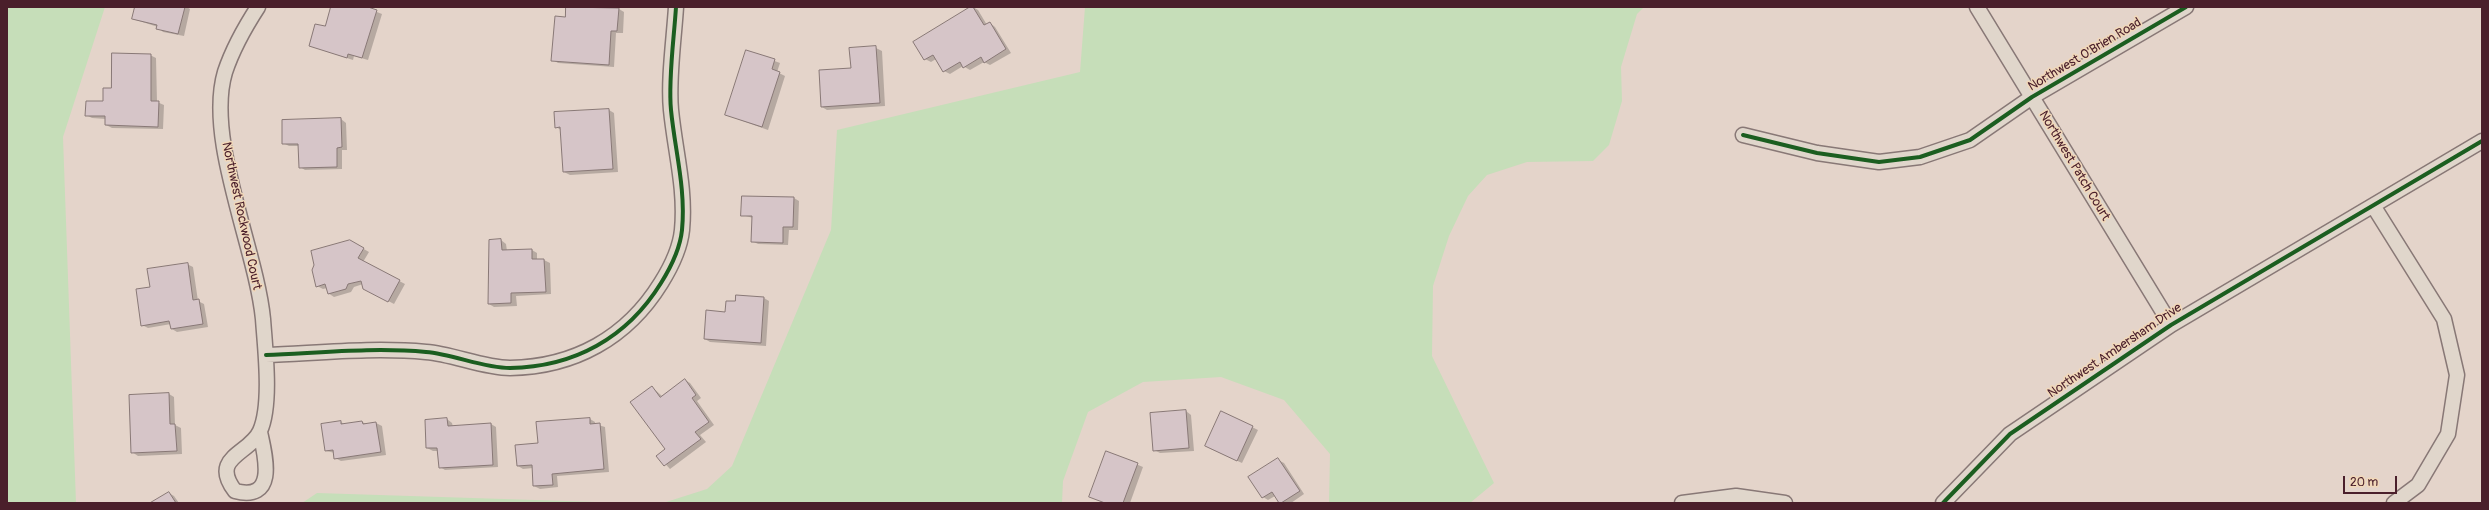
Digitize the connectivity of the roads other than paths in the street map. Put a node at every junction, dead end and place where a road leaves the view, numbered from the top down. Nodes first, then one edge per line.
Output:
1 (258, 7) edge
2 (676, 7) edge
3 (1977, 7) edge
4 (2186, 7) edge
5 (2032, 97) junction
6 (1743, 136) dead end
7 (2482, 141) edge
8 (2374, 207) junction
9 (2171, 325) junction
10 (266, 354) junction
11 (260, 432) dead end
12 (1682, 503) edge
13 (1785, 503) edge
14 (1943, 503) edge
15 (2394, 503) edge

1 - 10 street, Northwest Rockwood Court
2 - 10 street
3 - 5 street, Northwest Patch Court
4 - 5 street, Northwest O'Brien Road
5 - 6 street, Northwest O'Brien Road
5 - 9 street, Northwest Patch Court
7 - 8 street, Northwest Ambersham Drive
8 - 9 street, Northwest Ambersham Drive
8 - 15 street
9 - 14 street, Northwest Ambersham Drive
10 - 11 street, Northwest Rockwood Court
12 - 13 street

